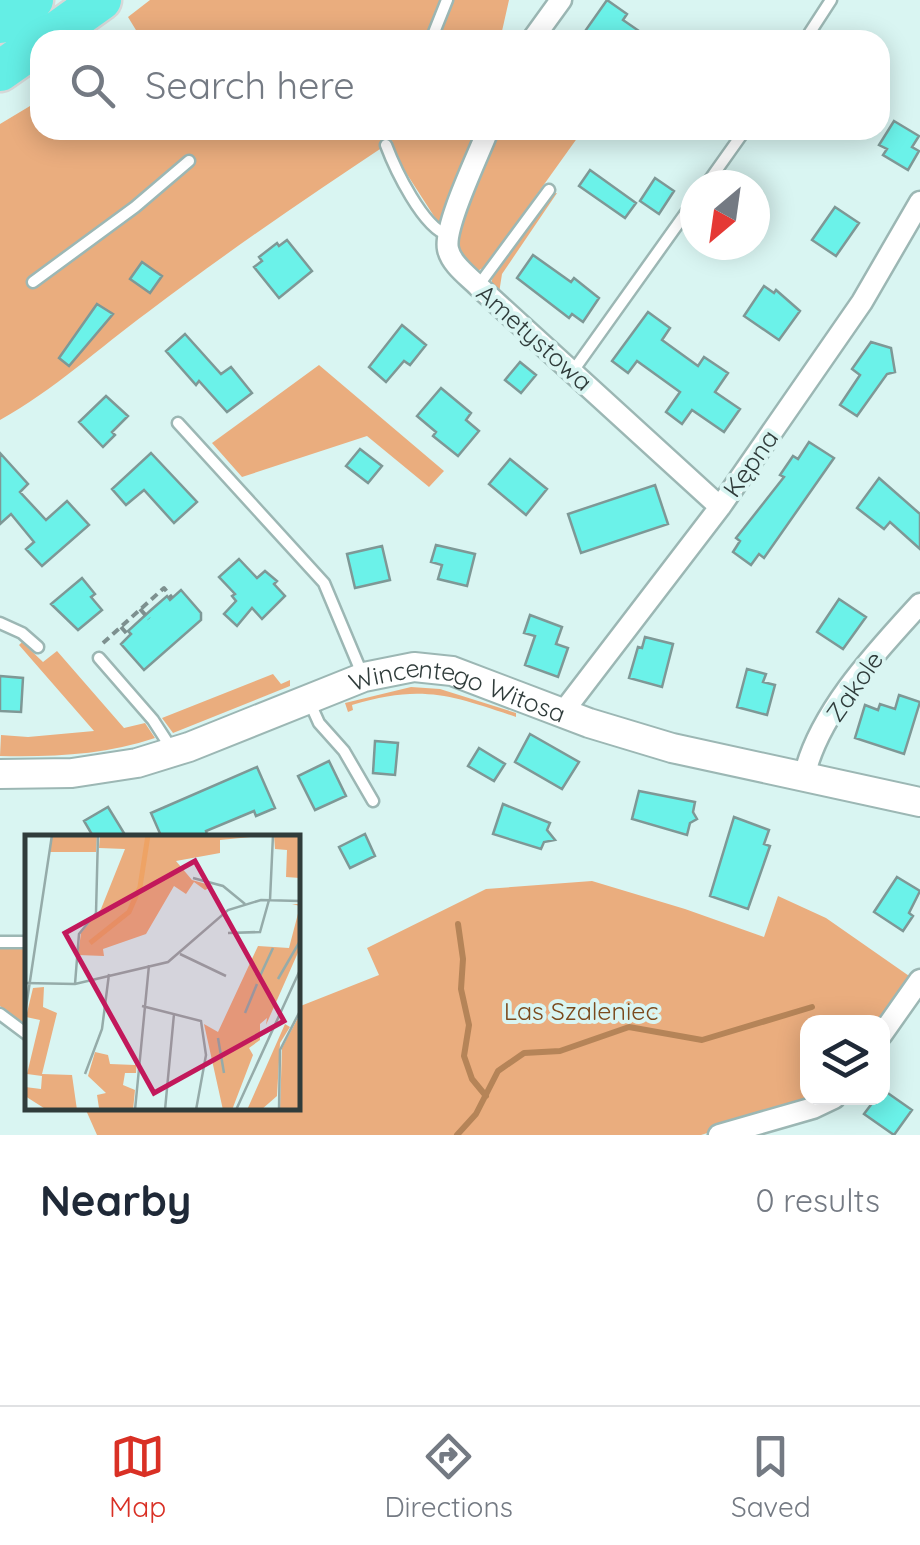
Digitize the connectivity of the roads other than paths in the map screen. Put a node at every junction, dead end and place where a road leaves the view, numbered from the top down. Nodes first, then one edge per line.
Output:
1 (33, 0) edge
2 (101, 0) edge
3 (448, 0) edge
4 (561, 0) edge
5 (831, 0) edge
6 (0, 23) edge
7 (59, 30) edge
8 (436, 30) edge
9 (539, 30) edge
10 (812, 30) edge
11 (30, 51) edge
12 (0, 72) edge
13 (484, 140) edge
14 (738, 140) edge
15 (386, 145) dead end
16 (188, 161) dead end
17 (717, 170) edge
18 (549, 190) dead end
19 (920, 202) edge
20 (680, 221) edge
21 (448, 235) junction
22 (34, 282) dead end
23 (478, 286) junction
24 (573, 371) junction
25 (178, 422) dead end
26 (720, 507) junction
27 (920, 604) edge
28 (0, 623) edge
29 (38, 647) dead end
30 (99, 658) road end
31 (364, 678) junction
32 (308, 697) junction
33 (563, 712) junction
34 (173, 752) junction
35 (0, 774) edge
36 (804, 777) junction
37 (373, 801) dead end
38 (920, 802) edge
39 (920, 980) edge
40 (0, 1014) edge
41 (890, 1023) edge
42 (25, 1032) edge
43 (819, 1105) edge
44 (719, 1135) edge

1 - 6 highway
2 - 7 highway
3 - 8 lane
4 - 9 street
5 - 10 lane
11 - 12 highway
13 - 21 street
14 - 17 lane
15 - 21 lane
16 - 22 lane
18 - 23 lane
19 - 26 street, Kępna
20 - 24 lane
21 - 23 street, Ametystowa
23 - 24 street, Ametystowa
24 - 26 street, Ametystowa
25 - 31 lane
26 - 33 street, Kępna
27 - 36 street, Zakole
28 - 29 lane
30 - 34 lane
31 - 32 street, Wincentego Witosa
31 - 33 street, Wincentego Witosa
32 - 34 street, Wincentego Witosa
32 - 37 lane
33 - 36 street, Wincentego Witosa
34 - 35 street, Wincentego Witosa
36 - 38 street, Wincentego Witosa
39 - 41 street
40 - 42 lane
43 - 44 street

